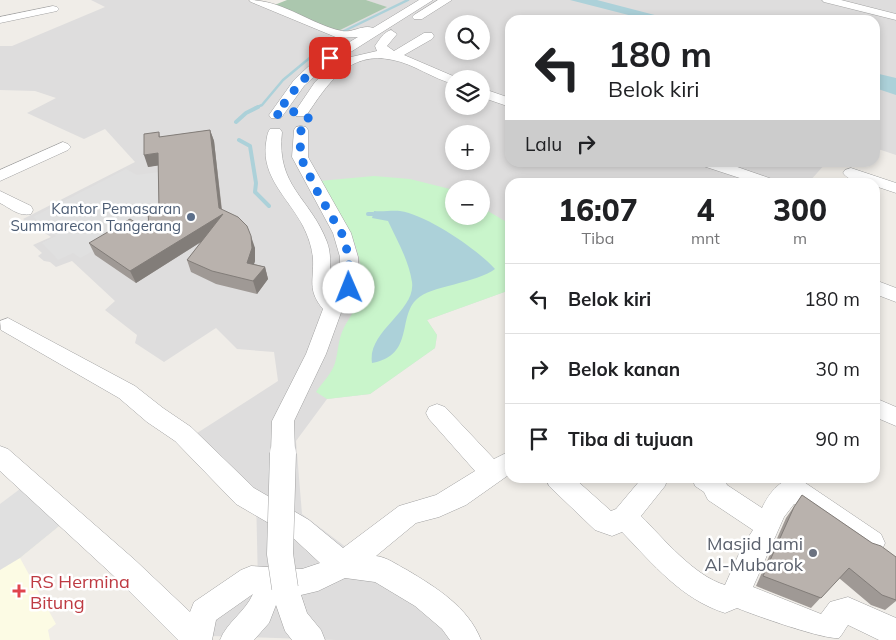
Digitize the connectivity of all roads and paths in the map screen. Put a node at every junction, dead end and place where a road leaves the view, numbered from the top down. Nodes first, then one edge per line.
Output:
1 (255, 0) edge
2 (427, 0) edge
3 (446, 0) edge
4 (828, 0) edge
5 (849, 0) edge
6 (873, 8) junction
7 (53, 9) dead end
8 (896, 11) edge
9 (896, 17) edge
10 (394, 19) junction
11 (0, 20) edge
12 (391, 34) junction
13 (342, 35) junction
14 (430, 39) dead end
15 (398, 57) junction
16 (330, 58) junction
17 (343, 64) junction
18 (445, 76) edge
19 (490, 95) edge
20 (505, 101) edge
21 (301, 122) junction
22 (276, 123) junction
23 (63, 147) dead end
24 (721, 167) edge
25 (0, 176) edge
26 (754, 178) edge
27 (843, 178) edge
28 (875, 178) edge
29 (880, 180) edge
30 (896, 188) edge
31 (0, 196) edge
32 (25, 210) dead end
33 (333, 308) junction
34 (8, 326) dead end
35 (880, 403) edge
36 (437, 413) dead end
37 (896, 417) edge
38 (0, 456) edge
39 (501, 467) edge
40 (563, 483) edge
41 (652, 483) edge
42 (712, 483) edge
43 (625, 517) junction
44 (767, 525) junction
45 (872, 543) edge
46 (342, 566) junction
47 (277, 588) junction
48 (736, 594) junction
49 (896, 633) edge
50 (198, 640) edge
51 (234, 640) edge
52 (311, 640) edge
53 (468, 640) edge

1 - 13 street
2 - 10 street
3 - 12 street
4 - 6 street
5 - 6 street
6 - 8 street
6 - 9 street
7 - 11 street
10 - 13 street
10 - 16 street
12 - 15 street
12 - 17 street
13 - 16 street
14 - 15 street
15 - 17 street
15 - 18 street
16 - 22 street
17 - 21 street
19 - 20 street
21 - 22 street
21 - 22 street
21 - 33 street
22 - 33 street
23 - 25 street
24 - 26 street
27 - 28 street
29 - 30 street
31 - 32 street
33 - 47 street, bridge
34 - 46 street
35 - 37 street
36 - 39 street
38 - 50 street
39 - 46 street
40 - 43 street
41 - 43 street
42 - 44 street
43 - 48 street
44 - 45 street
44 - 48 street
46 - 50 street
46 - 53 street
47 - 51 street
47 - 52 street
48 - 49 street

